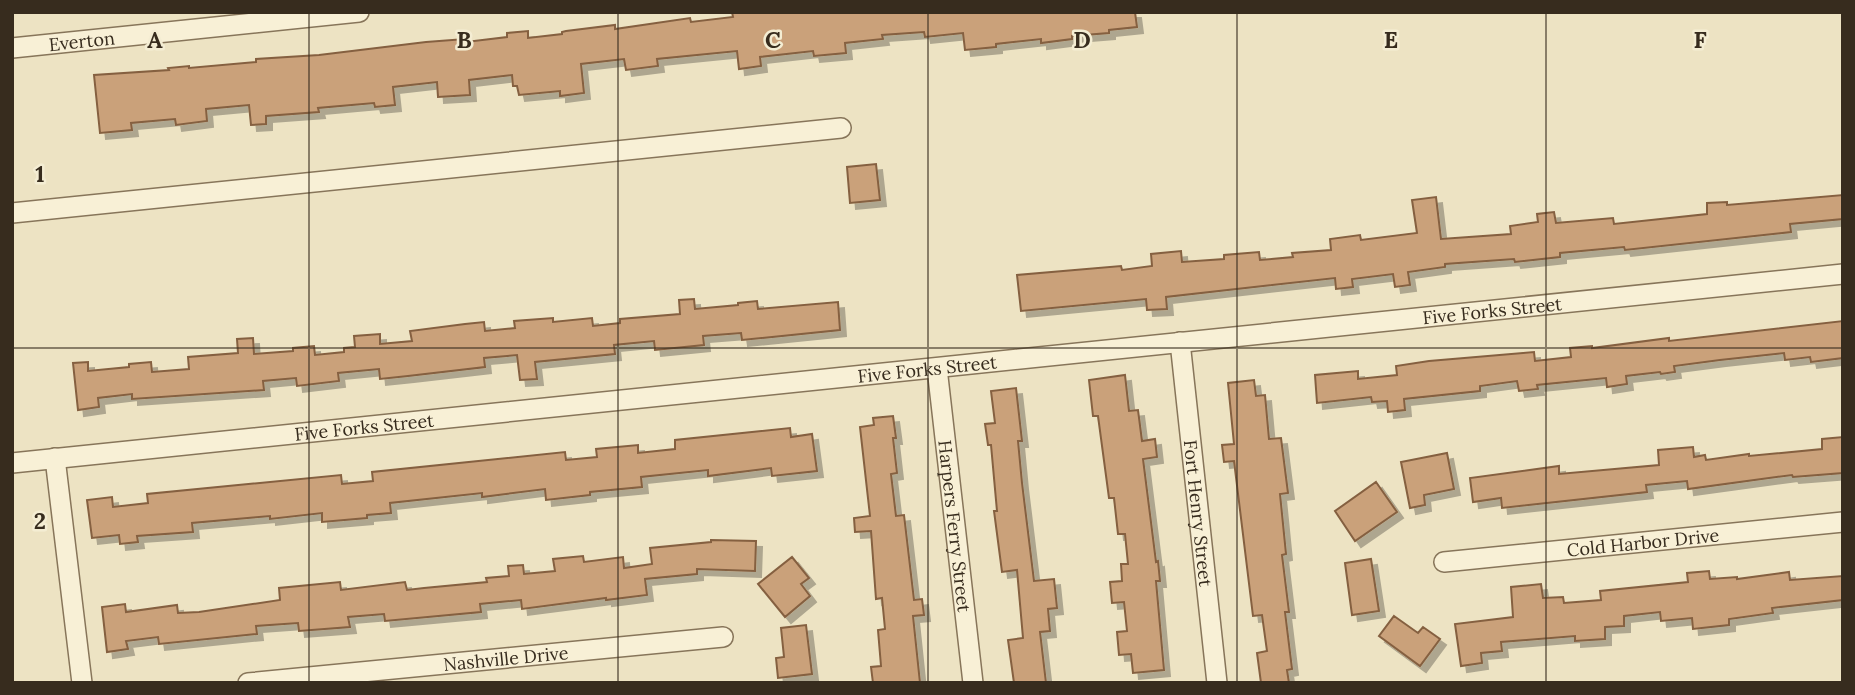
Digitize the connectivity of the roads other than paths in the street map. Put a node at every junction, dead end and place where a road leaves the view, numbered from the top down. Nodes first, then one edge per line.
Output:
1 (359, 12) edge
2 (12, 48) edge
3 (841, 128) dead end
4 (12, 213) edge
5 (1843, 274) edge
6 (1180, 342) junction
7 (937, 368) junction
8 (55, 458) junction
9 (12, 463) edge
10 (1843, 522) edge
11 (1444, 562) dead end
12 (723, 637) dead end
13 (82, 683) edge
14 (247, 683) edge
15 (973, 683) edge
16 (1217, 683) edge

1 - 2 street, Everton
3 - 4 street
5 - 6 street, Five Forks Street
6 - 7 street, Five Forks Street
6 - 16 street, Fort Henry Street
7 - 8 street, Five Forks Street
7 - 15 street, Harpers Ferry Street
8 - 9 street, Five Forks Street
8 - 13 street
10 - 11 street, Cold Harbor Drive
12 - 14 street, Nashville Drive

